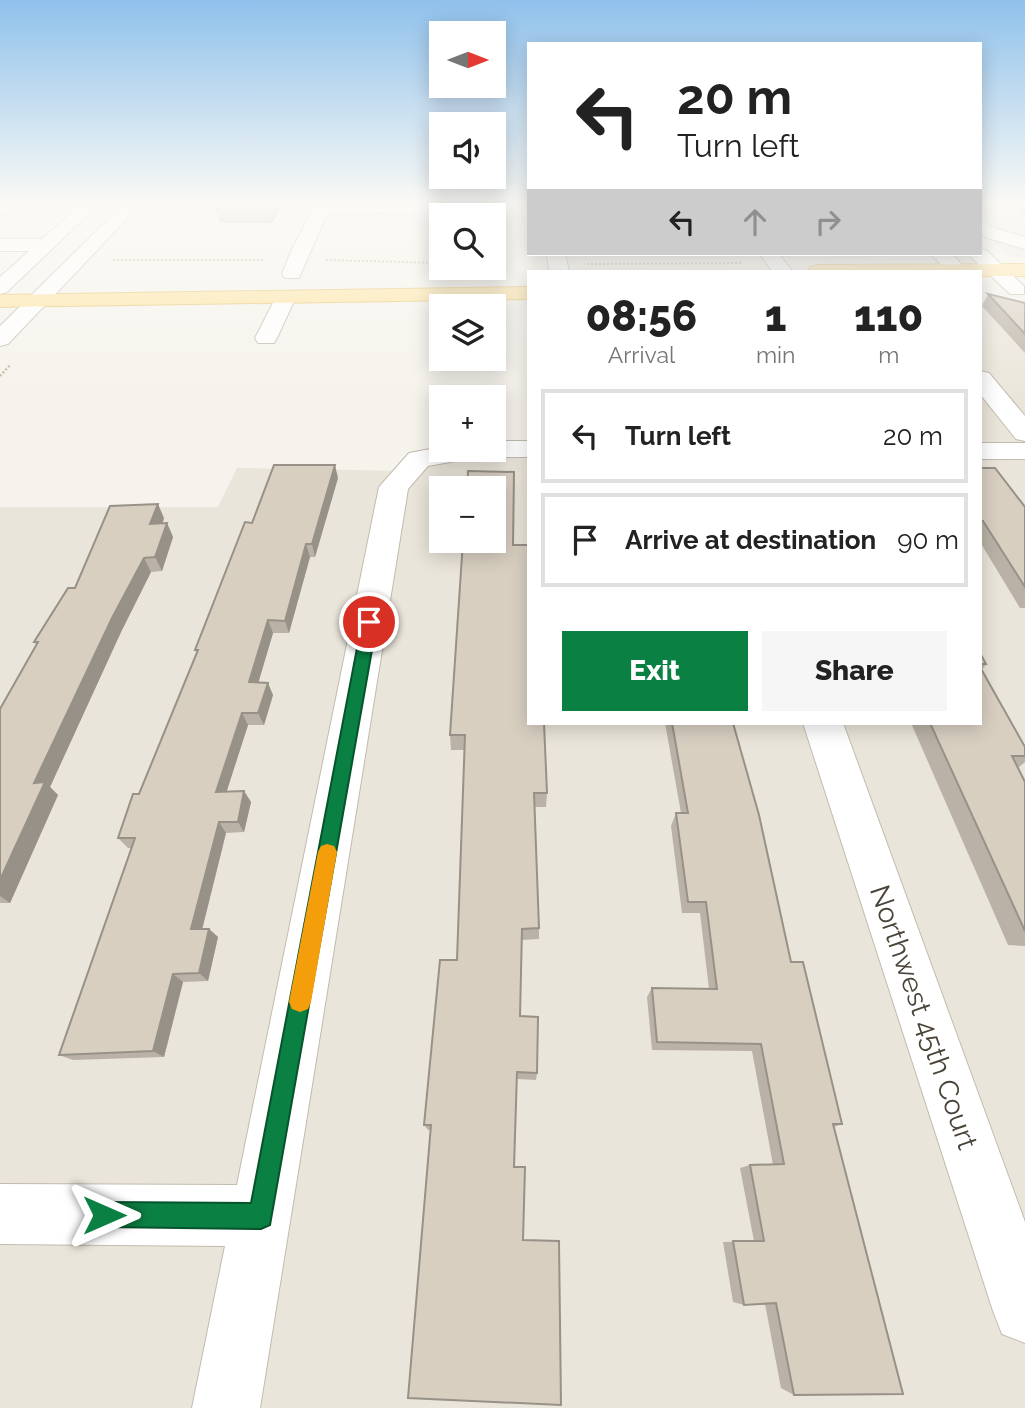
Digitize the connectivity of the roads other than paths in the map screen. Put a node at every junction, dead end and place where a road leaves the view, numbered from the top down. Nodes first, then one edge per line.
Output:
1 (18, 269) edge
2 (70, 269) edge
3 (294, 269) edge
4 (982, 270) edge
5 (997, 270) junction
6 (1025, 270) edge
7 (267, 274) dead end
8 (292, 274) junction
9 (314, 274) dead end
10 (85, 275) dead end
11 (63, 276) junction
12 (4, 280) edge
13 (527, 286) edge
14 (1021, 289) edge
15 (982, 290) edge
16 (527, 293) edge
17 (419, 295) junction
18 (286, 297) junction
19 (38, 300) junction
20 (0, 301) edge
21 (266, 338) dead end
22 (0, 339) edge
23 (982, 380) edge
24 (1025, 433) edge
25 (506, 449) edge
26 (527, 449) edge
27 (982, 451) edge
28 (1025, 451) edge
29 (429, 457) edge
30 (824, 725) edge
31 (0, 1214) edge
32 (261, 1216) junction
33 (1025, 1311) edge
34 (226, 1408) edge

1 - 12 street
2 - 11 street
3 - 8 street
4 - 5 main road
5 - 6 main road
5 - 14 street
7 - 8 main road
8 - 9 main road
10 - 11 main road
11 - 12 main road
11 - 19 street
13 - 17 main road
14 - 15 main road
16 - 17 main road
17 - 18 main road
18 - 19 main road
18 - 21 street
19 - 20 main road
19 - 22 street
23 - 24 street
25 - 26 street
27 - 28 street
29 - 32 street
30 - 33 street, Northwest 45th Court
31 - 32 street
32 - 34 street

